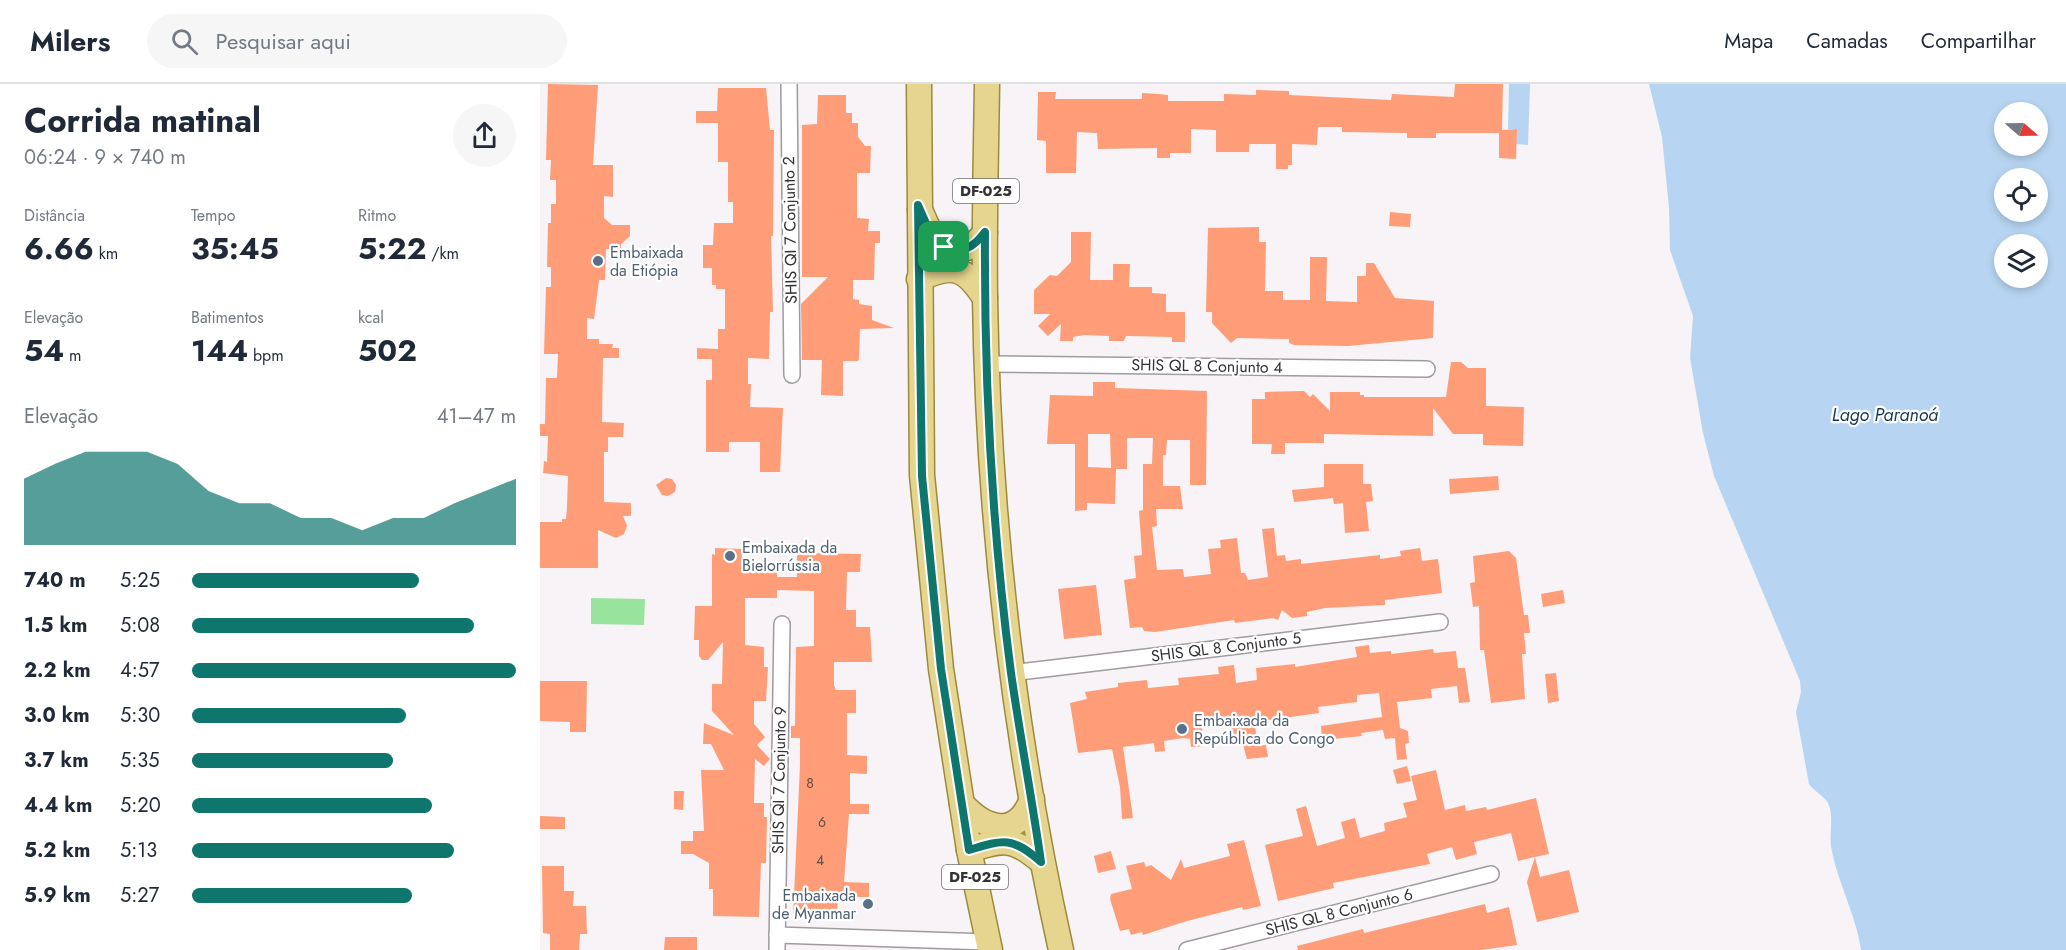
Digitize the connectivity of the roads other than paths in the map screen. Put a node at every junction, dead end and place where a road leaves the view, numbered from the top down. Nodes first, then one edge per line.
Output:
1 (789, 84) edge
2 (919, 84) edge
3 (987, 84) edge
4 (918, 205) junction
5 (985, 232) junction
6 (919, 279) junction
7 (985, 298) junction
8 (987, 364) junction
9 (1426, 369) dead end
10 (792, 375) dead end
11 (1440, 622) dead end
12 (782, 624) dead end
13 (1011, 673) junction
14 (1032, 800) junction
15 (962, 804) junction
16 (969, 850) junction
17 (1041, 862) junction
18 (1491, 874) dead end
19 (777, 943) edge
20 (989, 946) edge
21 (1061, 950) edge
22 (1187, 950) edge

1 - 10 street, SHIS QI 7 Conjunto 2
2 - 4 main road, DF-025
3 - 5 main road, DF-025
4 - 5 main road
4 - 6 main road, DF-025
5 - 7 main road, DF-025
6 - 7 main road
6 - 15 main road, DF-025
7 - 8 main road, DF-025
8 - 9 street, SHIS QL 8 Conjunto 4
8 - 13 main road, DF-025
11 - 13 street, SHIS QL 8 Conjunto 5
12 - 19 street, SHIS QI 7 Conjunto 9
13 - 14 main road, DF-025
14 - 15 main road
14 - 17 main road, DF-025
15 - 16 main road, DF-025
16 - 17 main road
16 - 20 main road, DF-025
17 - 21 main road, DF-025
18 - 22 street, SHIS QL 8 Conjunto 6
19 - 20 street

